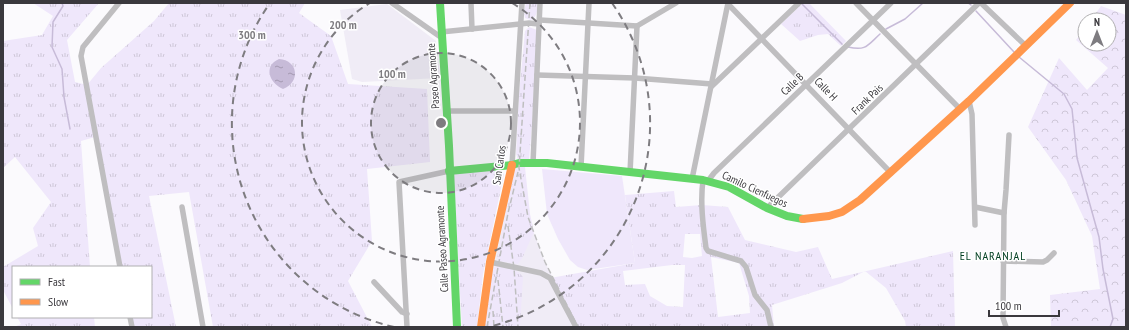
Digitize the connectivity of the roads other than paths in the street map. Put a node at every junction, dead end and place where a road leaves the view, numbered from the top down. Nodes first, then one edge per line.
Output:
1 (119, 3) edge
2 (392, 3) edge
3 (440, 3) edge
4 (471, 3) edge
5 (522, 3) edge
6 (540, 3) edge
7 (589, 3) edge
8 (676, 3) edge
9 (728, 3) edge
10 (799, 3) edge
11 (856, 3) edge
12 (891, 3) edge
13 (980, 3) edge
14 (1070, 3) edge
15 (873, 20) junction
16 (540, 22) junction
17 (588, 22) junction
18 (520, 24) junction
19 (637, 26) junction
20 (472, 29) junction
21 (442, 35) junction
22 (762, 39) junction
23 (1026, 46) junction
24 (916, 65) junction
25 (537, 75) junction
26 (586, 76) junction
27 (635, 78) junction
28 (806, 84) junction
29 (712, 85) junction
30 (969, 101) junction
31 (960, 109) junction
32 (447, 111) junction
33 (515, 111) junction
34 (850, 128) junction
35 (1009, 135) dead end
36 (533, 163) junction
37 (512, 165) junction
38 (581, 167) junction
39 (449, 171) junction
40 (630, 172) junction
41 (891, 172) junction
42 (692, 179) junction
43 (705, 180) junction
44 (182, 207) dead end
45 (975, 207) junction
46 (767, 208) junction
47 (1004, 213) junction
48 (975, 225) dead end
49 (1054, 253) dead end
50 (1003, 261) junction
51 (490, 262) junction
52 (120, 266) edge
53 (374, 282) dead end
54 (407, 314) junction
55 (203, 327) edge
56 (407, 327) edge
57 (457, 327) edge
58 (481, 327) edge
59 (576, 327) edge
60 (771, 327) edge
61 (1006, 327) edge

1 - 52 street
2 - 21 street
3 - 21 street, Paseo Agramonte
4 - 20 street
5 - 18 street, San Carlos
6 - 16 street
7 - 17 street
8 - 19 street
9 - 22 street, Calle H
9 - 29 street
10 - 22 street
11 - 15 street
12 - 15 street, Calle B
13 - 23 street
13 - 24 street, Frank Pais
14 - 23 street, Camilo Cienfuegos
15 - 24 street
15 - 28 street, Calle B
16 - 17 street
16 - 18 street
16 - 25 street
17 - 19 street
17 - 26 street
18 - 20 street
18 - 33 street, San Carlos
19 - 27 street
20 - 21 street
21 - 32 street, Paseo Agramonte
22 - 28 street, Calle H
22 - 29 street
23 - 30 street, Camilo Cienfuegos
24 - 31 street
24 - 34 street, Frank Pais
25 - 26 street
25 - 36 street
26 - 27 street
26 - 38 street
27 - 29 street
27 - 40 street
28 - 34 street, Calle H
28 - 43 street, Calle B
29 - 42 street
30 - 31 street, Camilo Cienfuegos
30 - 45 street
31 - 41 street, Camilo Cienfuegos
32 - 33 street
32 - 39 street, Paseo Agramonte
33 - 37 street, San Carlos
34 - 41 street, Calle H
34 - 46 street, Frank Pais
35 - 47 street
36 - 37 street, Camilo Cienfuegos
36 - 38 street, Camilo Cienfuegos
37 - 39 street, Camilo Cienfuegos
37 - 51 street, San Carlos
38 - 40 street, Camilo Cienfuegos
39 - 54 street, Camilo Cienfuegos
39 - 57 street, Calle Paseo Agramonte
40 - 42 street, Camilo Cienfuegos
41 - 46 street, Camilo Cienfuegos
42 - 43 street, Camilo Cienfuegos
43 - 46 street, Camilo Cienfuegos
43 - 60 street
44 - 55 street
45 - 47 street
45 - 48 street
47 - 50 street
49 - 50 street
50 - 61 street
51 - 58 street, San Carlos
51 - 59 street
53 - 54 street
54 - 56 street

